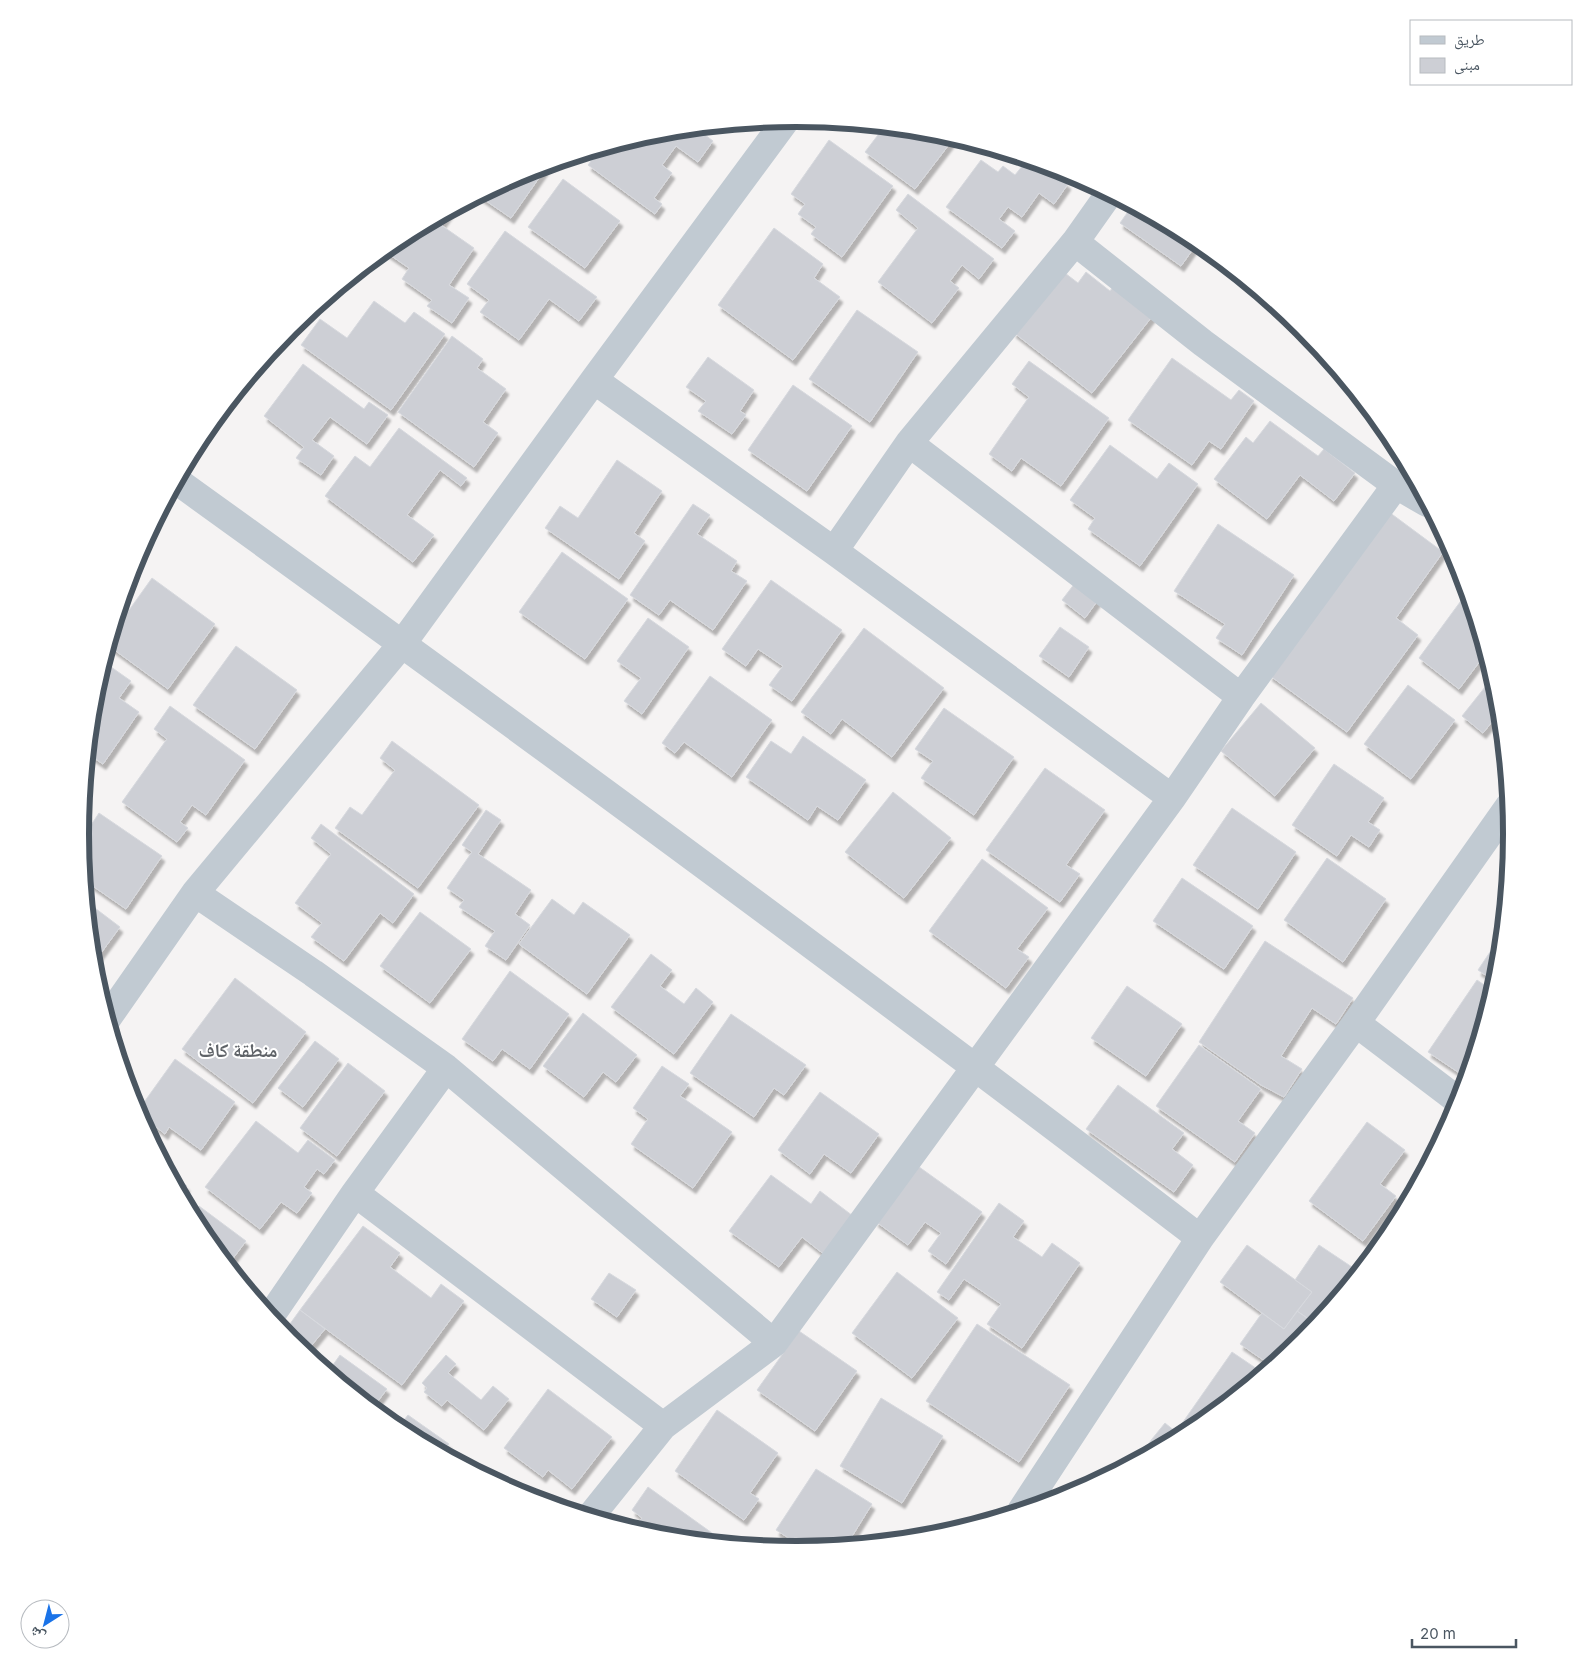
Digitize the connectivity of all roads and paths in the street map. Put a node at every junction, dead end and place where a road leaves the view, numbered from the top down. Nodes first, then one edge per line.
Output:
1 (780, 128) edge
2 (1106, 199) edge
3 (1075, 242) junction
4 (594, 380) junction
5 (909, 443) junction
6 (182, 485) edge
7 (1396, 486) junction
8 (1417, 497) edge
9 (834, 551) junction
10 (402, 644) junction
11 (1241, 697) junction
12 (1172, 798) junction
13 (1503, 815) edge
14 (195, 893) junction
15 (112, 1012) edge
16 (1356, 1023) junction
17 (975, 1066) junction
18 (446, 1068) junction
19 (1452, 1096) edge
20 (355, 1193) junction
21 (1200, 1238) junction
22 (274, 1311) edge
23 (774, 1343) junction
24 (663, 1426) junction
25 (1026, 1503) edge
26 (594, 1512) edge

1 - 4 street
2 - 3 street
3 - 5 street
3 - 7 street
4 - 9 street
4 - 10 street
5 - 9 street
5 - 11 street
6 - 10 street
7 - 8 street
7 - 11 street
9 - 12 street
10 - 14 street
10 - 17 street
11 - 12 street
12 - 17 street
13 - 16 street
14 - 15 street
14 - 18 street
16 - 19 street
16 - 21 street
17 - 21 street
17 - 23 street
18 - 20 street
18 - 23 street
20 - 22 street
20 - 24 street
21 - 25 street
23 - 24 street
24 - 26 street

